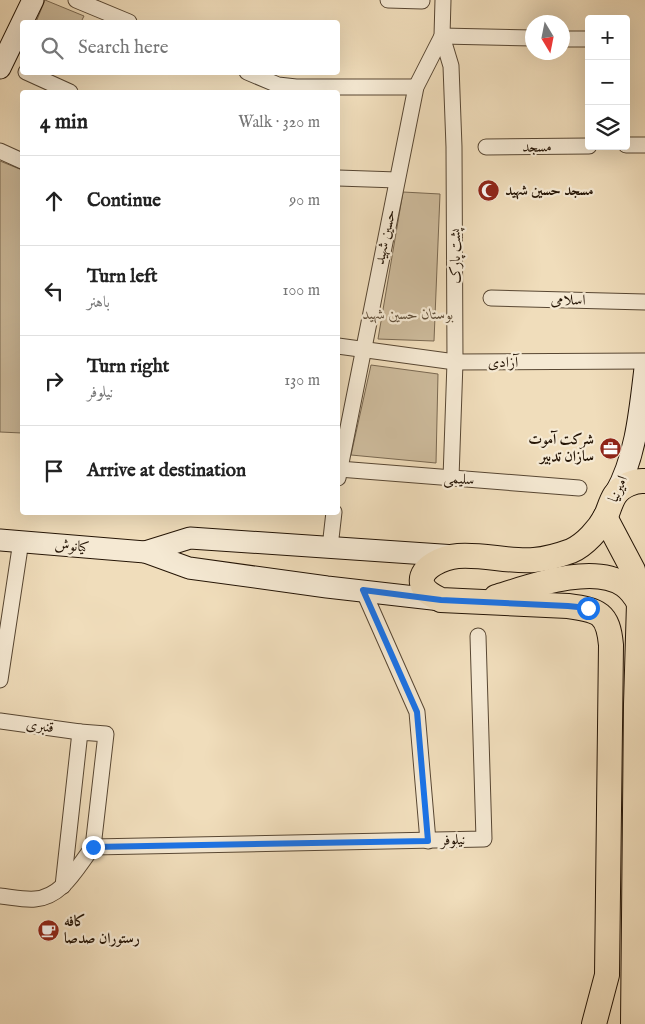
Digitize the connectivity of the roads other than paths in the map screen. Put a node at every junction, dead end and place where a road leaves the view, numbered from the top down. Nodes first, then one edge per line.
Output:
1 (33, 0) edge
2 (76, 0) edge
3 (388, 0) edge
4 (422, 0) edge
5 (443, 0) edge
6 (23, 20) edge
7 (124, 20) edge
8 (20, 26) edge
9 (442, 36) junction
10 (525, 38) edge
11 (570, 39) edge
12 (585, 40) edge
13 (1, 65) edge
14 (20, 70) edge
15 (33, 75) edge
16 (254, 75) edge
17 (416, 87) junction
18 (66, 90) edge
19 (630, 145) edge
20 (645, 145) edge
21 (585, 146) edge
22 (486, 147) dead end
23 (0, 151) edge
24 (20, 160) edge
25 (340, 178) edge
26 (397, 180) junction
27 (491, 298) dead end
28 (645, 302) edge
29 (340, 346) edge
30 (362, 349) junction
31 (645, 361) edge
32 (455, 362) junction
33 (645, 368) edge
34 (340, 464) edge
35 (340, 474) edge
36 (451, 478) junction
37 (645, 481) edge
38 (579, 488) dead end
39 (616, 494) junction
40 (334, 515) edge
41 (605, 516) junction
42 (10, 540) edge
43 (330, 547) junction
44 (145, 552) junction
45 (456, 556) junction
46 (363, 590) junction
47 (441, 600) junction
48 (482, 602) junction
49 (639, 603) junction
50 (478, 636) dead end
51 (0, 680) edge
52 (0, 720) edge
53 (80, 732) junction
54 (428, 841) junction
55 (93, 847) junction
56 (63, 886) junction
57 (0, 896) edge
58 (594, 1024) edge
59 (633, 1024) edge

1 - 6 main road
2 - 7 street
3 - 4 street
5 - 9 street, حسین شهید
8 - 13 main road
9 - 10 street
9 - 17 street, حسین شهید
9 - 32 street, پشت پارک
11 - 12 street
13 - 14 street
15 - 18 street
16 - 17 street
17 - 26 street, حسین شهید
19 - 20 street
21 - 22 street, مسجد
23 - 24 street
25 - 26 street
26 - 30 street, حسین شهید
27 - 28 street, اسلامی
29 - 30 street, آزادی
30 - 32 street, آزادی
30 - 34 street, حسین شهید
31 - 32 street, آزادی
32 - 36 street, پشت پارک
33 - 39 main road, امیرنیا
35 - 36 street, سلیمی
36 - 38 street, سلیمی
37 - 39 main road
39 - 41 main road, امیرنیا
40 - 43 street
41 - 45 main road
41 - 49 main road, امیرنیا
42 - 44 main road, کیانوش
42 - 51 street
43 - 44 main road
43 - 45 main road
44 - 46 main road
45 - 47 main road
46 - 47 main road
46 - 54 street
47 - 48 main road
48 - 49 main road
48 - 58 main road
49 - 59 main road, امیرنیا
50 - 54 street, نیلوفر
52 - 53 street, قنبری
53 - 55 street, قنبری
53 - 56 street
54 - 55 street, نیلوفر
55 - 56 street
56 - 57 street

